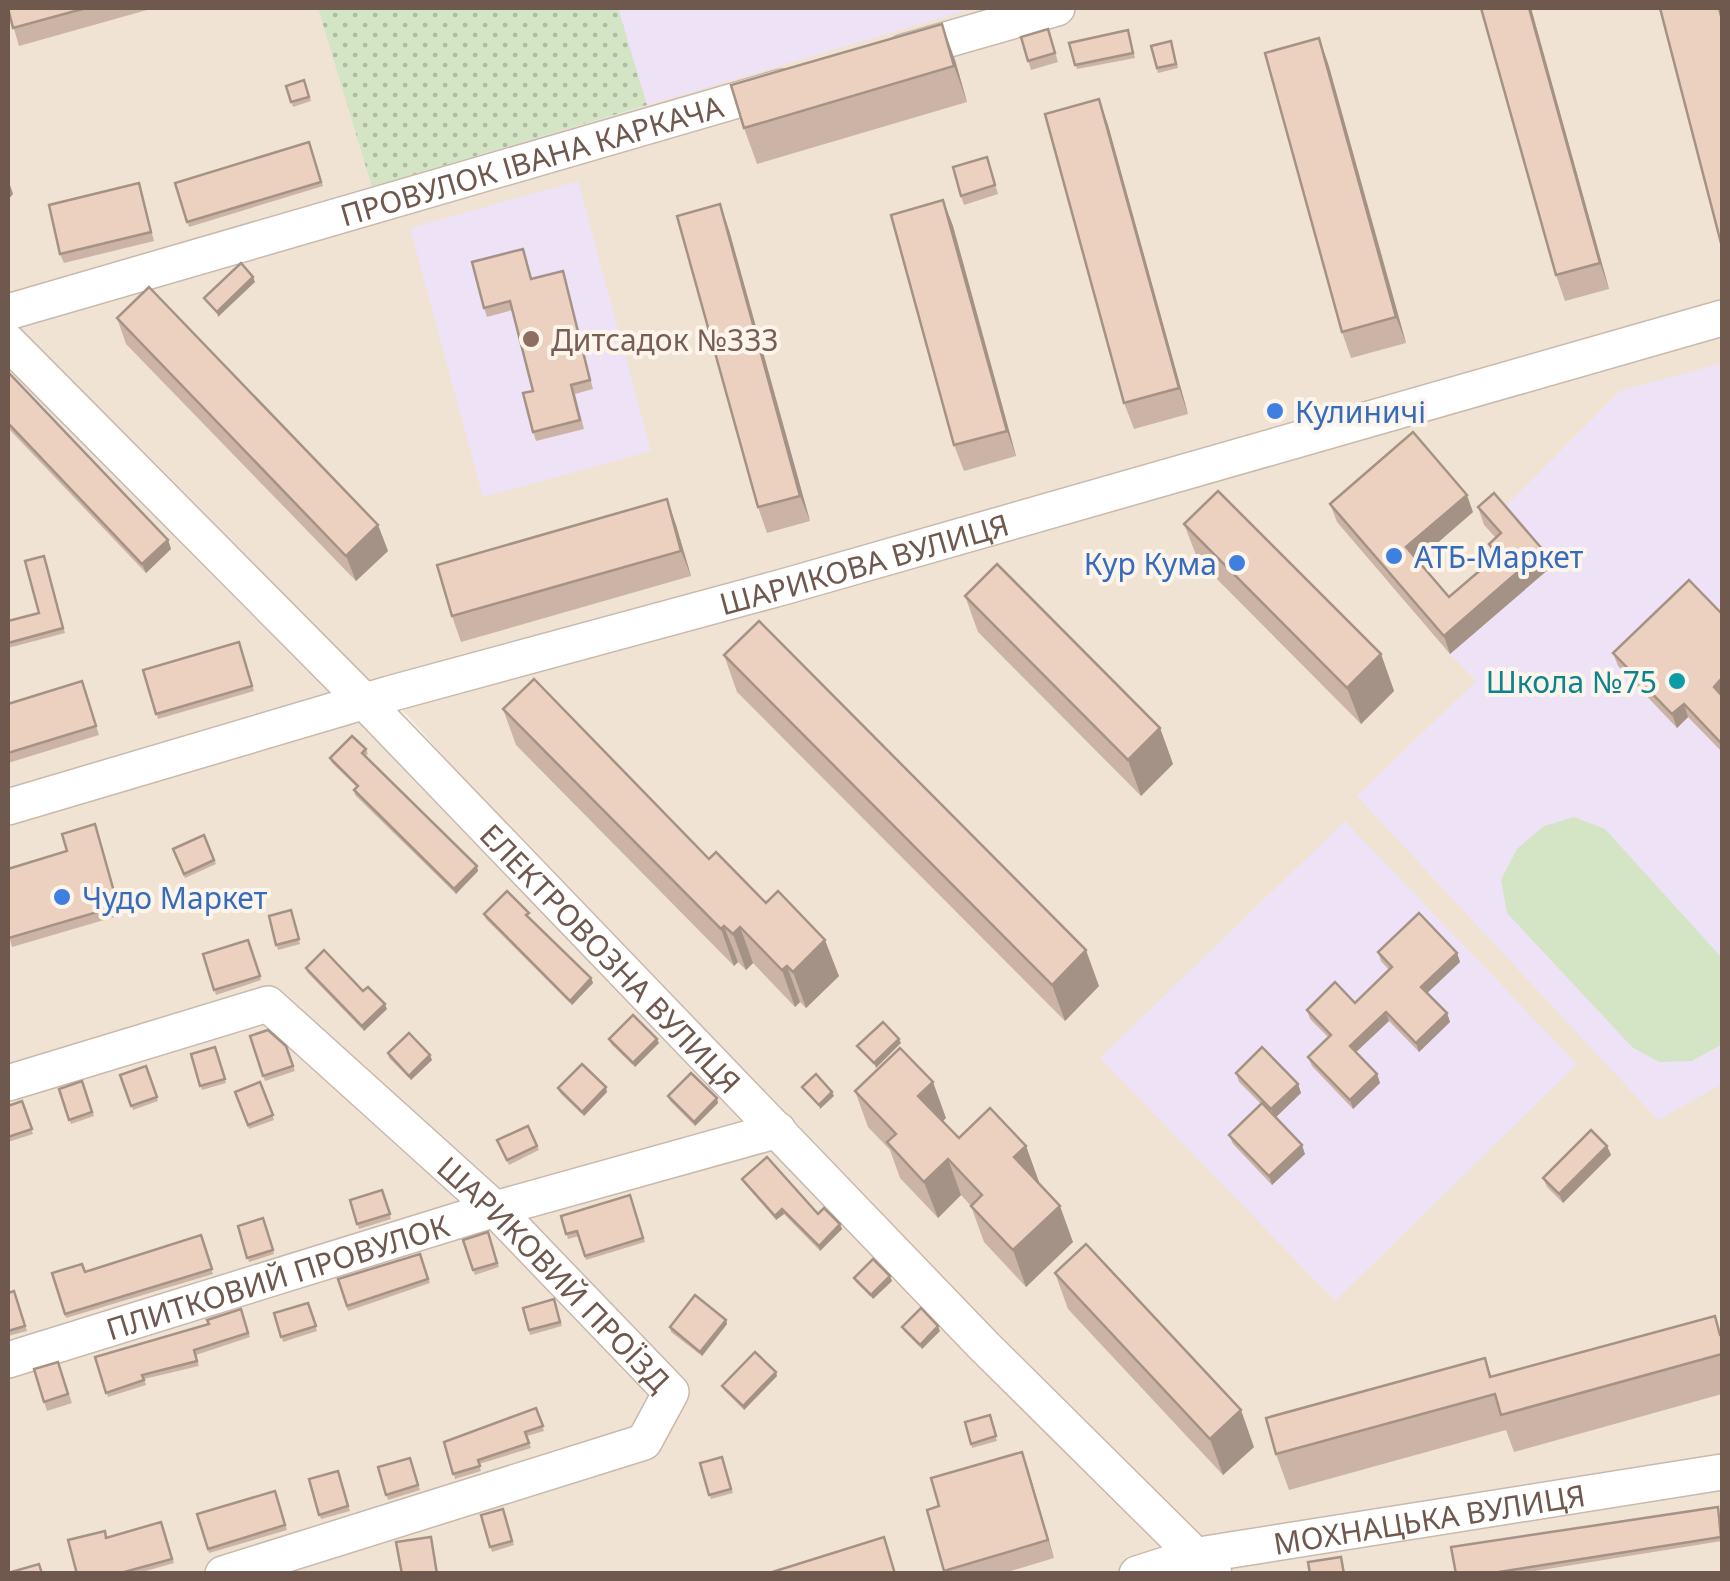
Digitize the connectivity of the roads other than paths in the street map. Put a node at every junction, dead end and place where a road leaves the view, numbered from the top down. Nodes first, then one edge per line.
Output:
1 (1057, 8) edge
2 (866, 63) edge
3 (812, 79) edge
4 (8, 312) edge
5 (1722, 318) edge
6 (8, 342) edge
7 (364, 702) junction
8 (8, 808) edge
9 (8, 1083) edge
10 (778, 1130) junction
11 (496, 1209) junction
12 (8, 1360) edge
13 (1721, 1479) edge
14 (1203, 1564) edge
15 (222, 1574) edge
16 (1138, 1574) edge

1 - 2 street
3 - 4 street, ПРОВУЛОК ІВАНА КАРКАЧА
5 - 7 street, ШАРИКОВА ВУЛИЦЯ
6 - 7 street, ЕЛЕКТРОВОЗНА ВУЛИЦЯ
7 - 8 street, ШАРИКОВА ВУЛИЦЯ
7 - 10 street, ЕЛЕКТРОВОЗНА ВУЛИЦЯ
9 - 11 street, ШАРИКОВИЙ ПРОЇЗД
10 - 11 street, ПЛИТКОВИЙ ПРОВУЛОК
10 - 14 street, ЕЛЕКТРОВОЗНА ВУЛИЦЯ
11 - 12 street, ПЛИТКОВИЙ ПРОВУЛОК
11 - 15 street, ШАРИКОВИЙ ПРОЇЗД
13 - 14 street, МОХНАЦЬКА ВУЛИЦЯ
14 - 16 street, МОХНАЦЬКА ВУЛИЦЯ

